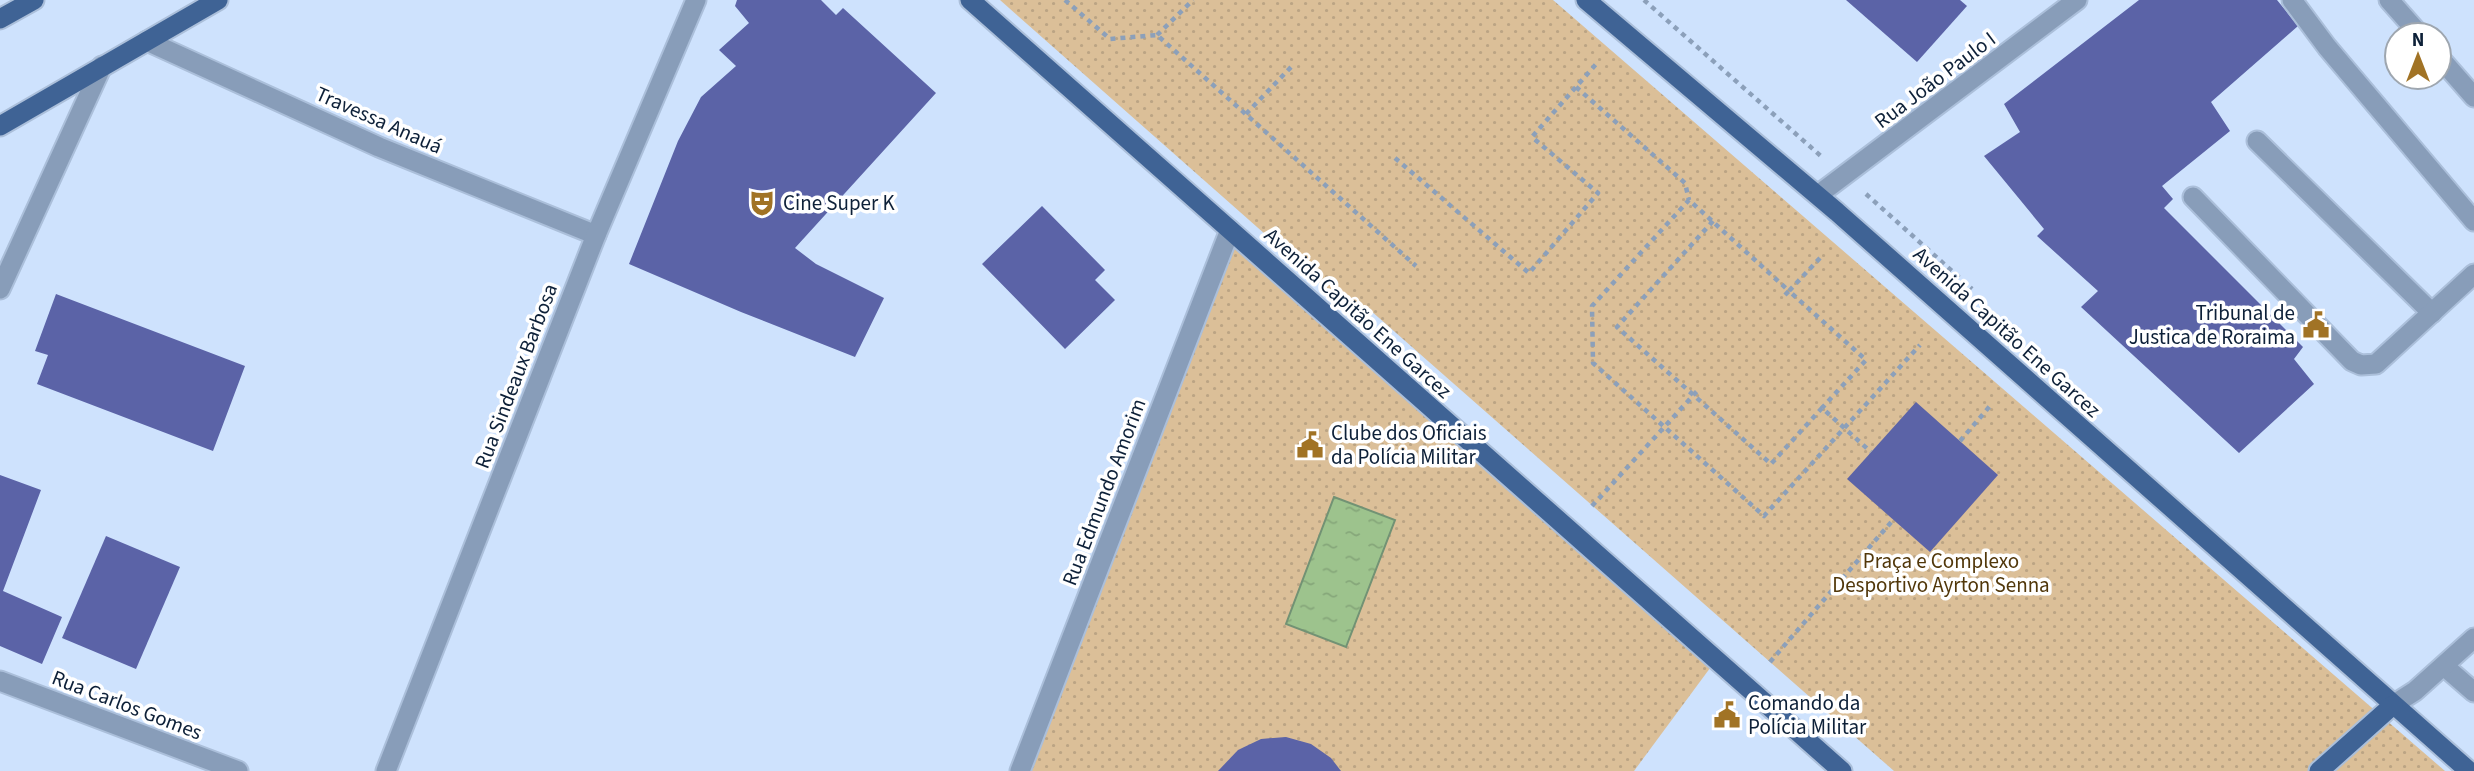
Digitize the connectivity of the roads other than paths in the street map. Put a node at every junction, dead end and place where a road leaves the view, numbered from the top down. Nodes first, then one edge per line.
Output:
1 (34, 0) edge
2 (218, 0) edge
3 (696, 0) edge
4 (970, 0) edge
5 (1586, 0) edge
6 (2077, 0) edge
7 (2292, 0) edge
8 (2389, 0) edge
9 (0, 19) edge
10 (2408, 21) edge
11 (147, 41) junction
12 (102, 66) junction
13 (2453, 73) edge
14 (2474, 97) edge
15 (0, 126) edge
16 (2257, 141) dead end
17 (1818, 195) junction
18 (2193, 197) dead end
19 (2474, 220) edge
20 (1230, 230) junction
21 (596, 235) junction
22 (2474, 274) edge
23 (0, 289) edge
24 (2432, 313) junction
25 (2474, 638) edge
26 (2444, 666) junction
27 (0, 681) edge
28 (2474, 692) edge
29 (2393, 705) junction
30 (238, 771) edge
31 (386, 771) edge
32 (1020, 771) edge
33 (1842, 771) edge
34 (2319, 771) edge
35 (2469, 771) edge

1 - 9 main road
2 - 11 main road
3 - 21 street, Rua Sindeaux Barbosa
4 - 20 main road, Avenida Capitão Ene Garcez
5 - 17 main road, Avenida Capitão Ene Garcez
6 - 17 street, Rua João Paulo I
7 - 19 street
8 - 10 street
11 - 12 main road
11 - 21 street, Travessa Anauá
12 - 15 main road
12 - 23 street
13 - 14 street
16 - 24 street
17 - 29 main road, Avenida Capitão Ene Garcez
18 - 24 street
20 - 32 street, Rua Edmundo Amorim
20 - 33 main road, Avenida Capitão Ene Garcez
21 - 31 street, Rua Sindeaux Barbosa
22 - 24 street
25 - 26 street
26 - 28 street
26 - 29 street
27 - 30 street, Rua Carlos Gomes
29 - 34 main road
29 - 35 main road, Avenida Capitão Ene Garcez

